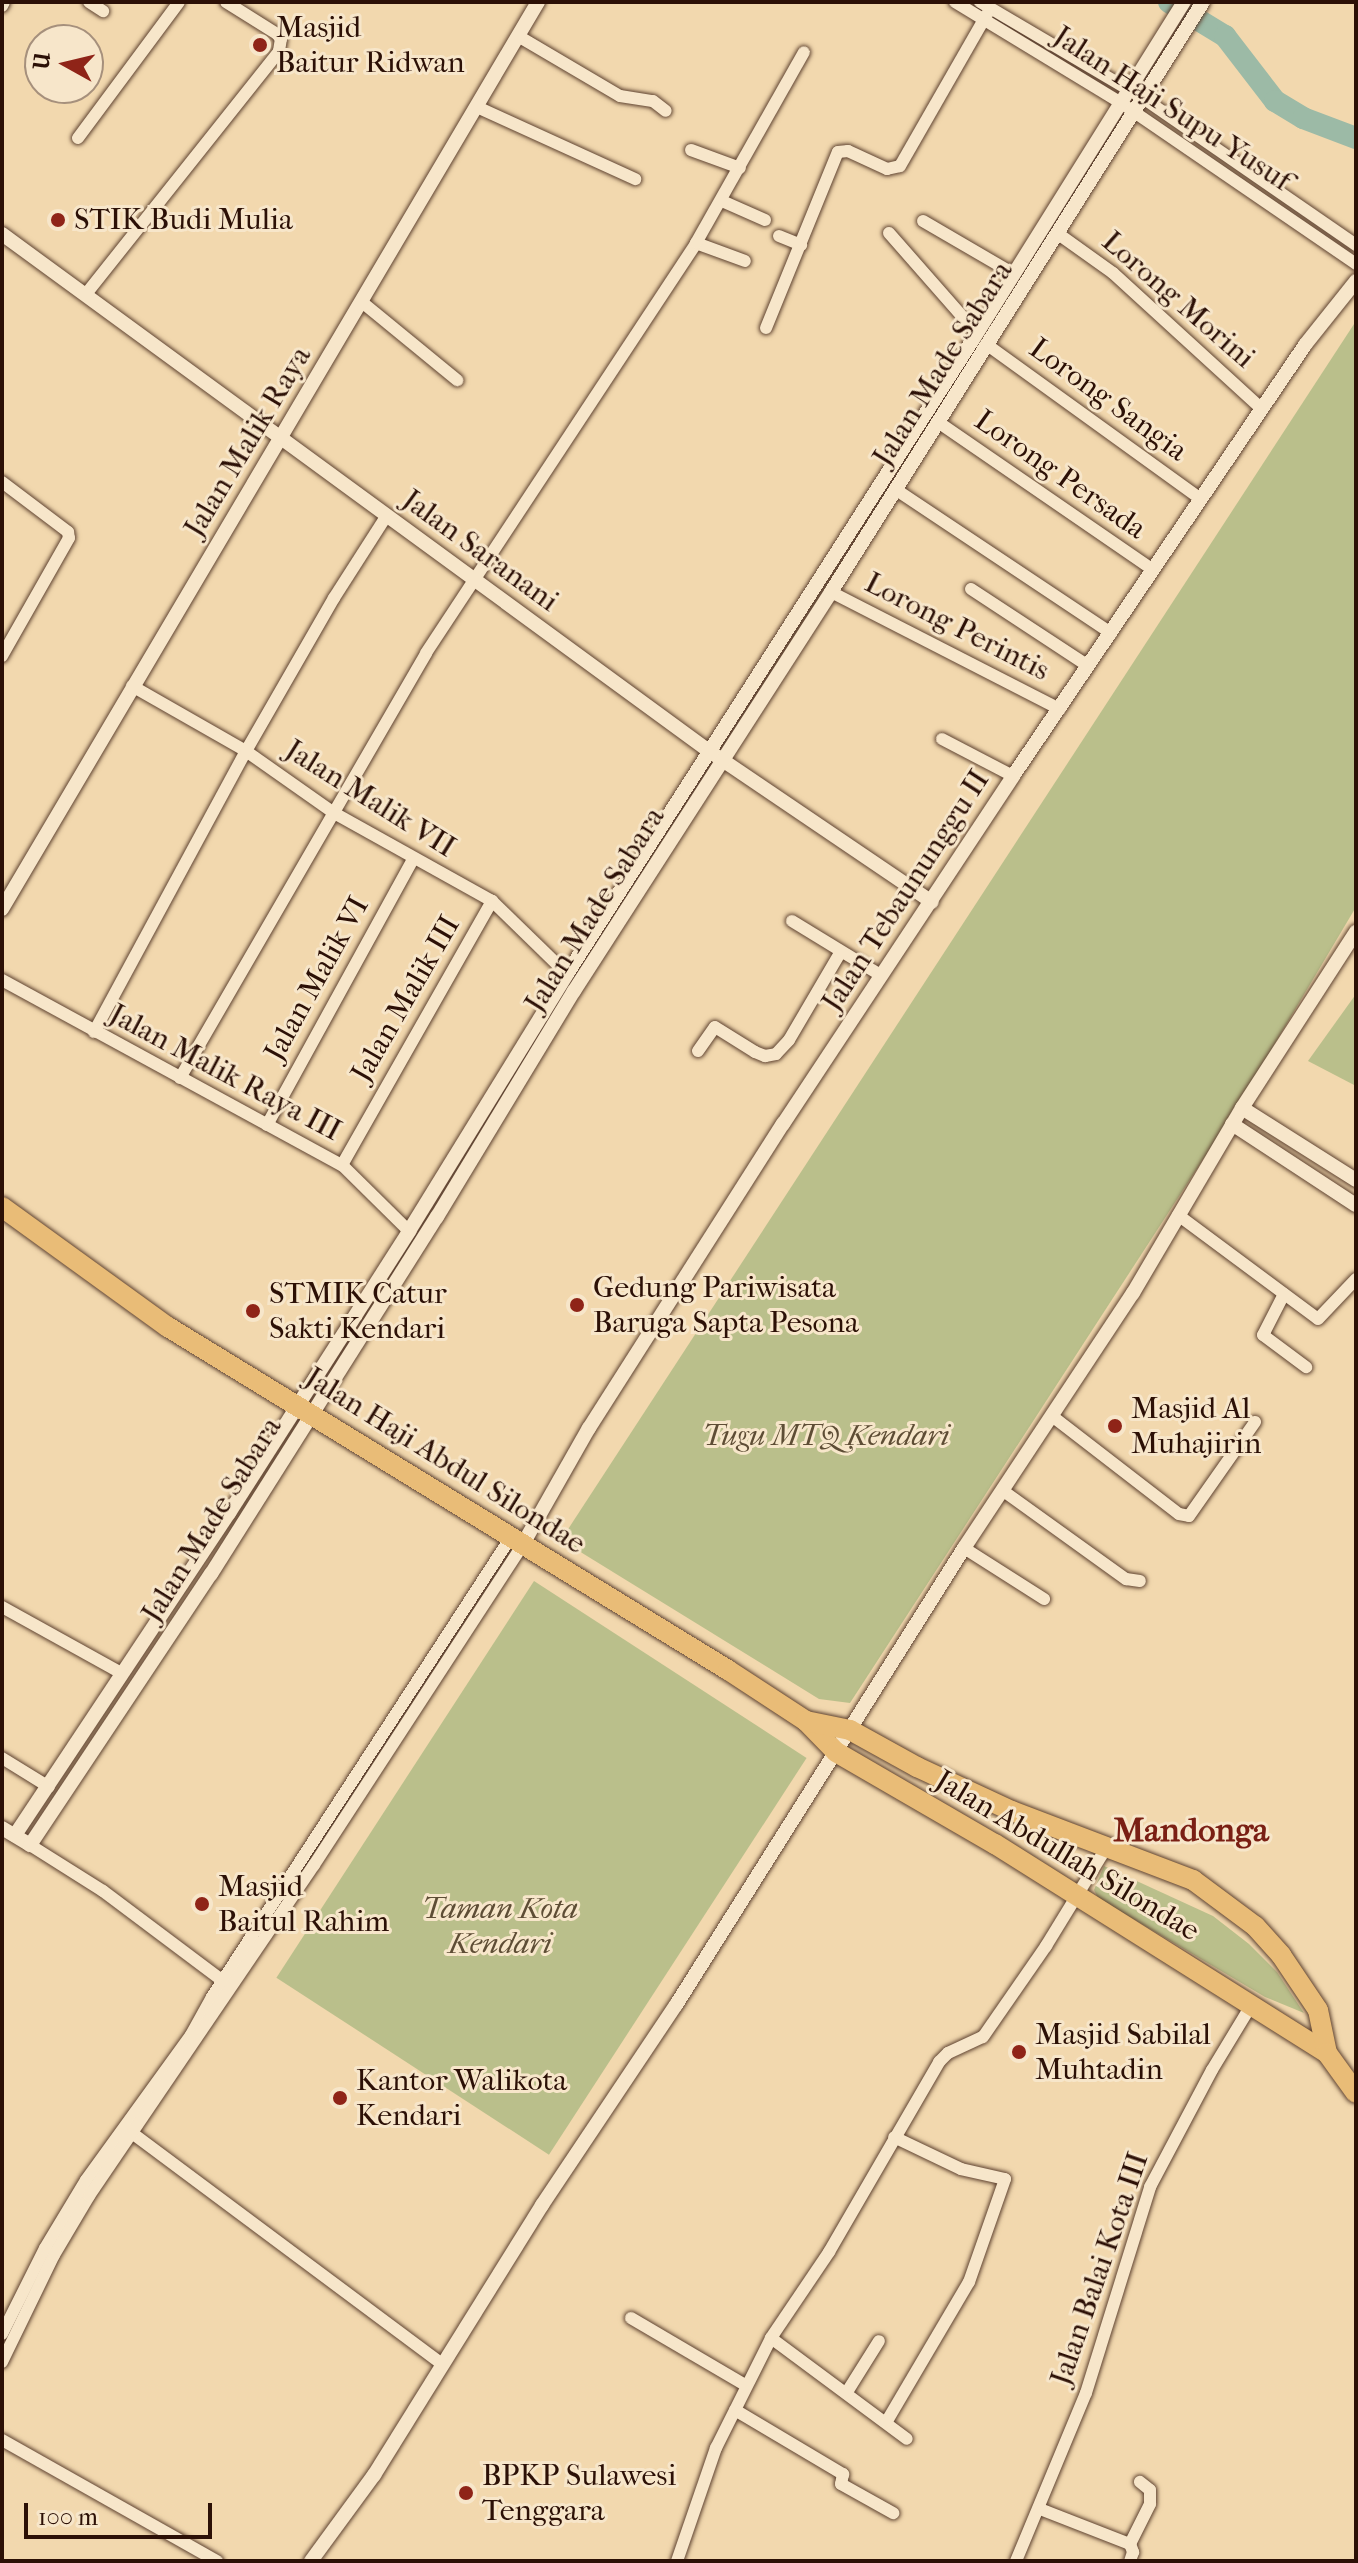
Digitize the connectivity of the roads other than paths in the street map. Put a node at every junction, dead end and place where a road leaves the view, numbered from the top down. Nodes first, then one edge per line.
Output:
1 (89, 2) edge
2 (179, 2) edge
3 (226, 2) edge
4 (538, 2) edge
5 (955, 2) edge
6 (1184, 2) edge
7 (1203, 2) edge
8 (985, 10) edge
9 (103, 11) dead end
10 (518, 36) junction
11 (804, 52) dead end
12 (1125, 96) junction
13 (1143, 98) junction
14 (477, 107) junction
15 (666, 111) dead end
16 (1134, 112) junction
17 (78, 138) dead end
18 (691, 150) dead end
19 (740, 168) junction
20 (635, 179) dead end
21 (722, 201) junction
22 (765, 220) dead end
23 (923, 221) dead end
24 (889, 233) dead end
25 (1057, 233) junction
26 (2, 234) edge
27 (779, 236) dead end
28 (696, 243) junction
29 (801, 245) junction
30 (1356, 245) edge
31 (745, 261) dead end
32 (1356, 264) edge
33 (1014, 274) junction
34 (1356, 281) edge
35 (86, 294) junction
36 (363, 303) junction
37 (766, 328) dead end
38 (981, 338) junction
39 (457, 380) dead end
40 (1262, 409) junction
41 (936, 415) junction
42 (281, 439) junction
43 (2, 482) edge
44 (895, 489) junction
45 (1201, 499) junction
46 (387, 515) junction
47 (1153, 570) junction
48 (474, 577) junction
49 (971, 589) dead end
50 (831, 592) junction
51 (1111, 633) junction
52 (2, 656) edge
53 (1088, 666) junction
54 (132, 686) junction
55 (1060, 709) junction
56 (942, 739) dead end
57 (246, 751) junction
58 (709, 751) junction
59 (723, 761) junction
60 (1013, 776) junction
61 (334, 813) junction
62 (413, 859) junction
63 (492, 901) junction
64 (932, 902) junction
65 (2, 909) edge
66 (792, 921) dead end
67 (1356, 932) edge
68 (840, 953) junction
69 (567, 974) junction
70 (882, 976) junction
71 (2, 980) edge
72 (94, 1032) junction
73 (698, 1051) dead end
74 (180, 1078) junction
75 (1242, 1108) junction
76 (1232, 1124) junction
77 (267, 1125) junction
78 (342, 1165) junction
79 (1356, 1180) edge
80 (1356, 1205) edge
81 (2, 1207) edge
82 (1178, 1215) junction
83 (409, 1231) junction
84 (1356, 1279) edge
85 (1284, 1294) junction
86 (1306, 1367) dead end
87 (303, 1408) junction
88 (1052, 1416) junction
89 (1255, 1422) dead end
90 (1002, 1490) junction
91 (517, 1540) junction
92 (964, 1548) junction
93 (1140, 1581) dead end
94 (1044, 1599) dead end
95 (2, 1607) edge
96 (121, 1673) junction
97 (780, 1706) joint
98 (806, 1721) junction
99 (850, 1730) junction
100 (836, 1752) junction
101 (2, 1758) edge
102 (49, 1787) junction
103 (8, 1832) edge
104 (30, 1845) junction
105 (1106, 1848) junction
106 (1076, 1894) junction
107 (227, 1984) junction
108 (1252, 2004) junction
109 (1318, 2010) junction
110 (1291, 2032) junction
111 (1327, 2053) junction
112 (1356, 2093) edge
113 (132, 2133) junction
114 (894, 2137) junction
115 (631, 2318) dead end
116 (2, 2334) edge
117 (771, 2338) junction
118 (879, 2341) dead end
119 (2, 2362) edge
120 (441, 2363) junction
121 (745, 2385) junction
122 (847, 2392) junction
123 (735, 2410) junction
124 (887, 2421) junction
125 (907, 2439) dead end
126 (2, 2440) edge
127 (1140, 2482) dead end
128 (1040, 2509) junction
129 (893, 2513) dead end
130 (1130, 2544) junction
131 (217, 2561) edge
132 (311, 2561) edge
133 (677, 2561) edge
134 (1016, 2561) edge
135 (1130, 2561) edge

1 - 9 street
2 - 17 street
3 - 35 street
4 - 10 street, Jalan Malik Raya
5 - 8 street, Jalan Haji Supu Yusuf
6 - 12 street, Jalan Made Sabara
7 - 13 street, Jalan Made Sabara
8 - 12 street, Jalan Haji Supu Yusuf
8 - 29 street
10 - 14 street, Jalan Malik Raya
10 - 15 street
11 - 19 street
12 - 13 street, Jalan Haji Supu Yusuf
12 - 16 street, Jalan Haji Supu Yusuf
12 - 33 street, Jalan Made Sabara
13 - 16 street, Jalan Made Sabara
13 - 30 street, Jalan Haji Supu Yusuf
14 - 20 street
14 - 36 street, Jalan Malik Raya
16 - 25 street, Jalan Made Sabara
16 - 32 street, Jalan Haji Supu Yusuf
18 - 19 street
19 - 21 street
21 - 22 street
21 - 28 street
23 - 33 street
24 - 38 street, Lorong Sangia
25 - 38 street, Jalan Made Sabara
25 - 40 street, Lorong Morini
26 - 35 street, Jalan Saranani
27 - 29 street
28 - 31 street
28 - 48 street
29 - 37 street
33 - 38 street, Jalan Made Sabara
34 - 40 street, Jalan Tebaununggu II
35 - 42 street, Jalan Saranani
36 - 39 street
36 - 42 street, Jalan Malik Raya
38 - 41 street, Jalan Made Sabara
38 - 45 street, Lorong Sangia
40 - 45 street, Jalan Tebaununggu II
41 - 44 street, Jalan Made Sabara
41 - 47 street, Lorong Persada
41 - 58 street, Jalan Made Sabara
42 - 46 street, Jalan Saranani
42 - 54 street, Jalan Malik Raya
43 - 52 street
44 - 50 street, Jalan Made Sabara
44 - 51 street
45 - 47 street, Jalan Tebaununggu II
46 - 48 street, Jalan Saranani
46 - 57 street
47 - 51 street, Jalan Tebaununggu II
48 - 58 street, Jalan Saranani
48 - 61 street
49 - 53 street
50 - 55 street, Lorong Perintis
50 - 59 street, Jalan Made Sabara
51 - 53 street, Jalan Tebaununggu II
53 - 55 street, Jalan Tebaununggu II
54 - 57 street, Jalan Malik VII
54 - 65 street, Jalan Malik Raya
55 - 60 street, Jalan Tebaununggu II
56 - 60 street
57 - 61 street, Jalan Malik VII
57 - 72 street
58 - 59 street, Jalan Saranani
58 - 69 street, Jalan Made Sabara
59 - 64 street, Jalan Saranani
59 - 87 street, Jalan Made Sabara
60 - 64 street, Jalan Tebaununggu II
61 - 62 street, Jalan Malik VII
61 - 74 street
62 - 63 street, Jalan Malik VII
62 - 77 street, Jalan Malik VI
63 - 69 street, Jalan Malik VII
63 - 78 street, Jalan Malik III
64 - 70 street, Jalan Tebaununggu II
66 - 68 street
67 - 75 street
68 - 70 street
68 - 73 street
69 - 83 street, Jalan Made Sabara
70 - 91 street, Jalan Tebaununggu II
71 - 72 street, Jalan Malik Raya III
72 - 74 street, Jalan Malik Raya III
74 - 77 street, Jalan Malik Raya III
75 - 76 street
75 - 79 street
76 - 80 street
76 - 82 street
77 - 78 street, Jalan Malik Raya III
78 - 83 street, Jalan Malik Raya III
81 - 87 highway, Jalan Haji Abdul Silondae
82 - 85 street
82 - 88 street
83 - 87 street, Jalan Made Sabara
84 - 85 street
85 - 86 street
87 - 91 highway, Jalan Haji Abdul Silondae
87 - 96 street, Jalan Made Sabara
87 - 104 street, Jalan Made Sabara
88 - 89 street
88 - 90 street
90 - 92 street
90 - 93 street
91 - 97 highway, Jalan Haji Abdul Silondae
91 - 107 street
92 - 94 street
92 - 99 street
95 - 96 street
96 - 102 street, Jalan Made Sabara
97 - 98 highway, Jalan Abdullah Silondae
98 - 99 highway
98 - 100 highway, Jalan Abdullah Silondae
99 - 100 street
99 - 105 highway
100 - 106 highway, Jalan Abdullah Silondae
100 - 120 street
101 - 102 street
102 - 103 street, Jalan Made Sabara
103 - 104 street
104 - 107 street
105 - 106 street
105 - 109 highway
106 - 108 highway, Jalan Abdullah Silondae
106 - 114 street
107 - 113 street
107 - 116 street
108 - 110 highway, Jalan Abdullah Silondae
108 - 128 street, Jalan Balai Kota III
109 - 110 highway
109 - 111 highway
110 - 111 highway, Jalan Abdullah Silondae
111 - 112 highway
113 - 119 street
113 - 120 street
114 - 117 street
114 - 124 street
115 - 121 street
117 - 121 street
117 - 122 street
118 - 122 street
120 - 132 street
121 - 123 street
122 - 124 street
123 - 129 street
123 - 133 street
124 - 125 street
126 - 131 street
127 - 130 street
128 - 130 street
128 - 134 street, Jalan Balai Kota III
130 - 135 street

